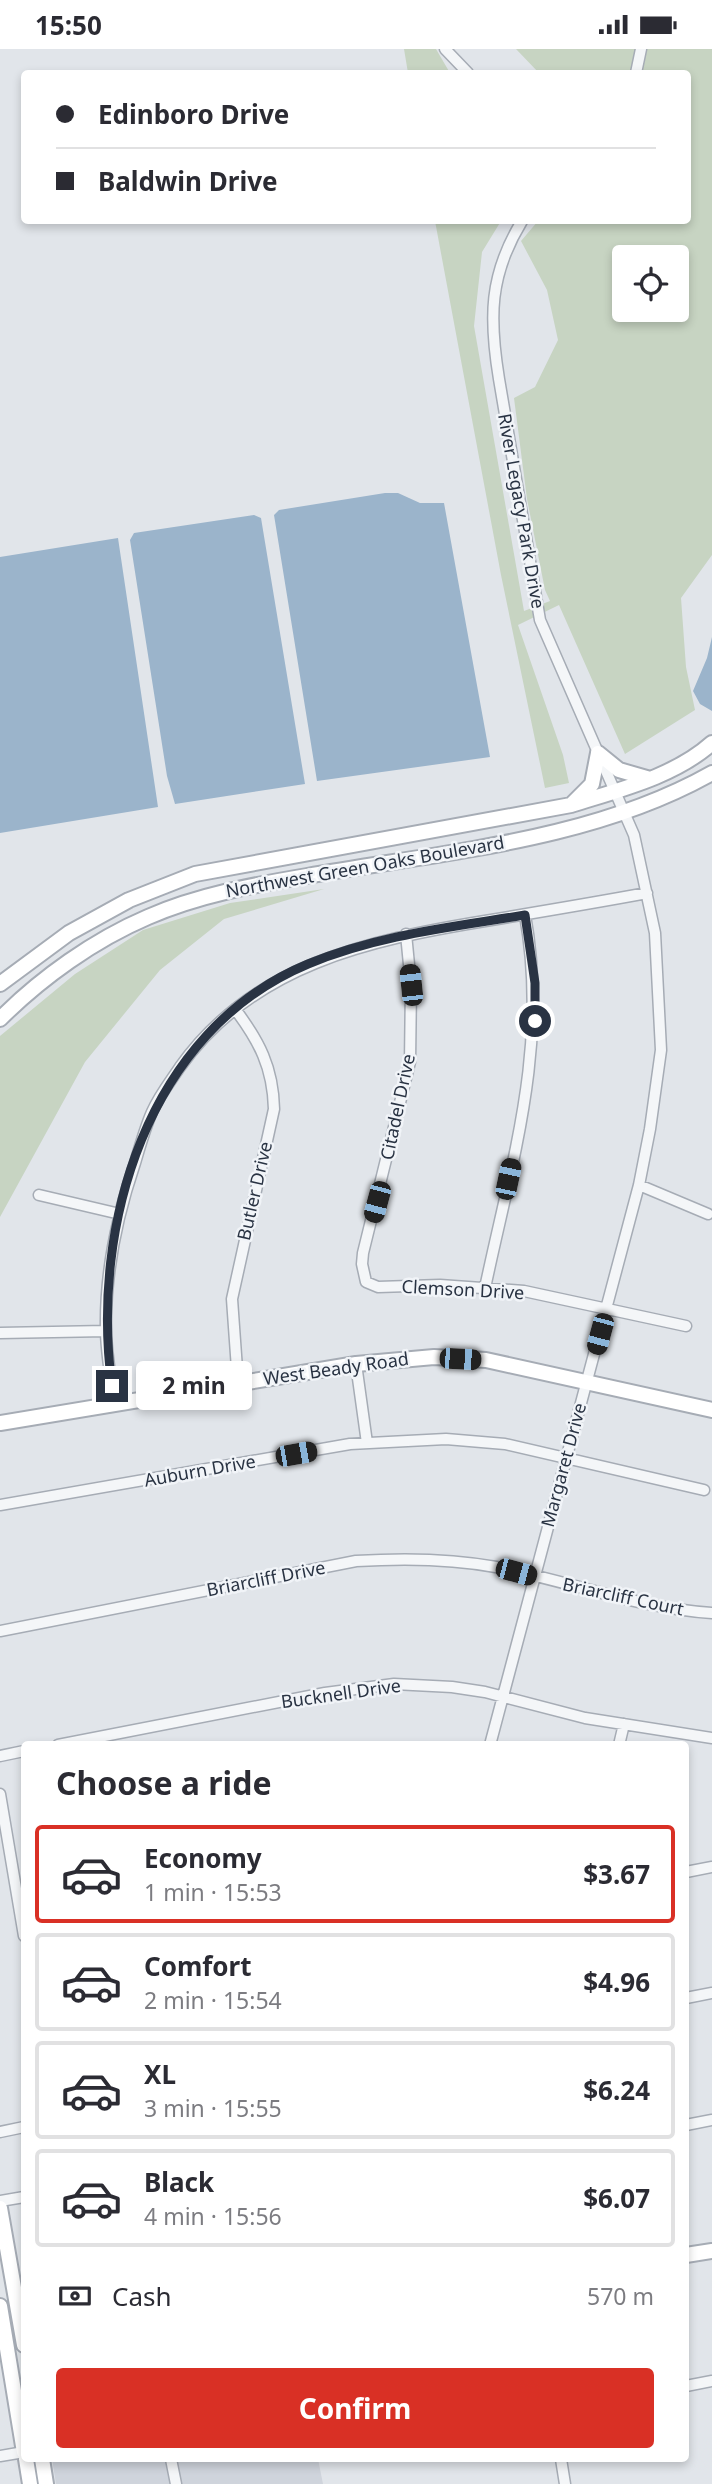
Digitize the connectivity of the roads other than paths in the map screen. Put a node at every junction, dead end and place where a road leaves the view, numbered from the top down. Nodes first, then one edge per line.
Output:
1 (445, 49) edge
2 (641, 49) edge
3 (465, 70) edge
4 (637, 70) edge
5 (520, 224) edge
6 (712, 743) edge
7 (598, 753) junction
8 (712, 773) edge
9 (650, 779) junction
10 (617, 793) junction
11 (571, 805) junction
12 (625, 814) junction
13 (647, 893) junction
14 (525, 915) junction
15 (406, 934) junction
16 (0, 984) edge
17 (235, 1009) junction
18 (0, 1020) edge
19 (639, 1185) junction
20 (39, 1195) dead end
21 (120, 1214) junction
22 (708, 1214) dead end
23 (364, 1276) joint
24 (485, 1287) junction
25 (606, 1309) junction
26 (686, 1326) dead end
27 (106, 1331) junction
28 (0, 1333) edge
29 (356, 1364) junction
30 (238, 1383) junction
31 (586, 1383) junction
32 (114, 1402) junction
33 (712, 1410) edge
34 (0, 1423) edge
35 (367, 1443) junction
36 (566, 1457) junction
37 (704, 1490) dead end
38 (0, 1505) edge
39 (534, 1577) junction
40 (712, 1613) edge
41 (0, 1631) edge
42 (503, 1698) junction
43 (624, 1724) junction
44 (712, 1738) edge
45 (79, 1741) edge
46 (491, 1741) edge
47 (620, 1741) edge
48 (21, 1752) edge
49 (0, 1756) edge
50 (0, 1794) edge
51 (712, 1867) edge
52 (689, 1871) edge
53 (20, 1877) edge
54 (712, 1993) edge
55 (689, 1997) edge
56 (712, 2120) edge
57 (689, 2124) edge
58 (21, 2128) edge
59 (0, 2132) edge
60 (21, 2198) edge
61 (0, 2201) edge
62 (0, 2208) edge
63 (712, 2251) edge
64 (689, 2255) edge
65 (0, 2306) edge
66 (21, 2328) edge
67 (18, 2373) edge
68 (712, 2381) edge
69 (689, 2385) edge
70 (21, 2412) edge
71 (21, 2452) edge
72 (0, 2456) edge
73 (26, 2462) edge
74 (42, 2462) edge
75 (172, 2462) edge
76 (561, 2462) edge
77 (30, 2484) edge
78 (46, 2484) edge
79 (176, 2484) edge
80 (565, 2484) edge

1 - 3 street
2 - 4 street
5 - 7 street, River Legacy Park Drive
6 - 9 main road, Northwest Green Oaks Boulevard
7 - 9 main road
7 - 10 street, River Legacy Park Drive
7 - 11 main road
8 - 12 main road, Northwest Green Oaks Boulevard
9 - 10 main road, Northwest Green Oaks Boulevard
10 - 11 main road, Northwest Green Oaks Boulevard
10 - 12 street, Margaret Drive
11 - 16 main road, Northwest Green Oaks Boulevard
12 - 13 street, Margaret Drive
12 - 18 main road, Northwest Green Oaks Boulevard
13 - 14 street
13 - 19 street, Margaret Drive
14 - 15 street
14 - 24 street
15 - 17 street
15 - 23 street, Citadel Drive
17 - 21 street
17 - 30 street, Butler Drive
19 - 22 street
19 - 25 street, Margaret Drive
20 - 21 street
21 - 27 street
23 - 24 street, Clemson Drive
24 - 25 street, Clemson Drive
25 - 26 street, Clemson Drive
25 - 31 street, Margaret Drive
27 - 28 street
27 - 32 street
29 - 30 main road, West Beady Road
29 - 31 main road, West Beady Road
29 - 35 street
30 - 32 main road, West Beady Road
31 - 33 main road, West Beady Road
31 - 36 street, Margaret Drive
32 - 34 main road, West Beady Road
35 - 36 street, Auburn Drive
35 - 38 street, Auburn Drive
36 - 37 street, Auburn Drive
36 - 39 street, Margaret Drive
39 - 40 street, Briarcliff Court
39 - 41 street, Briarcliff Drive
39 - 42 street, Margaret Drive
42 - 43 street, Bucknell Drive
42 - 45 street, Bucknell Drive
42 - 46 street, Margaret Drive
43 - 44 street, Bucknell Drive
43 - 47 street
48 - 49 street
50 - 53 street
51 - 52 street
54 - 55 street
56 - 57 street
58 - 59 street
60 - 61 street
62 - 66 main road
63 - 64 main road
65 - 67 main road
67 - 70 main road
68 - 69 street
71 - 72 street
73 - 77 main road
74 - 78 main road
75 - 79 street
76 - 80 street

